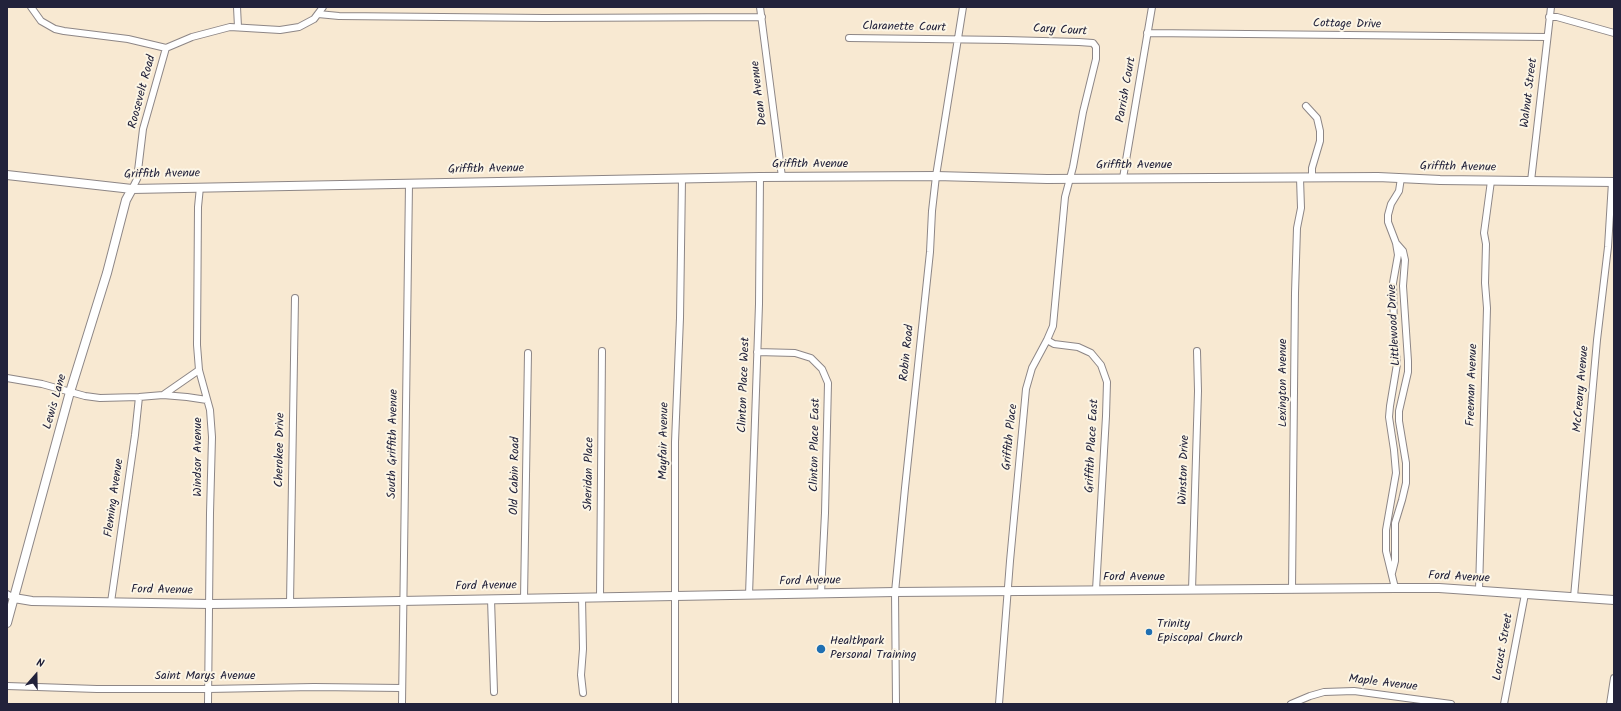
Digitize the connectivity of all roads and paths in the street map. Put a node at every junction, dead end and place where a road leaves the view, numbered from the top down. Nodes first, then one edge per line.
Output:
1 (31, 7) edge
2 (237, 7) edge
3 (323, 7) edge
4 (760, 7) edge
5 (963, 7) edge
6 (1152, 7) edge
7 (1551, 7) edge
8 (318, 14) junction
9 (762, 17) junction
10 (1550, 17) junction
11 (238, 27) junction
12 (1147, 33) junction
13 (1614, 33) edge
14 (1547, 37) junction
15 (849, 38) dead end
16 (958, 40) junction
17 (166, 48) junction
18 (1306, 106) dead end
19 (7, 175) edge
20 (936, 176) junction
21 (760, 177) junction
22 (782, 177) junction
23 (1123, 178) junction
24 (1300, 178) junction
25 (1312, 178) junction
26 (1401, 178) junction
27 (682, 179) junction
28 (1069, 179) junction
29 (1491, 181) junction
30 (1532, 181) junction
31 (1613, 182) edge
32 (409, 184) junction
33 (200, 187) junction
34 (132, 189) junction
35 (1396, 243) junction
36 (295, 298) dead end
37 (1047, 340) junction
38 (602, 351) dead end
39 (1197, 351) dead end
40 (757, 352) junction
41 (528, 353) dead end
42 (199, 370) junction
43 (7, 378) edge
44 (70, 392) junction
45 (163, 395) junction
46 (139, 397) junction
47 (208, 400) junction
48 (1392, 574) junction
49 (1395, 588) junction
50 (1292, 589) junction
51 (1096, 590) junction
52 (1192, 590) junction
53 (1478, 590) junction
54 (1008, 591) junction
55 (895, 592) junction
56 (821, 593) junction
57 (749, 594) junction
58 (1525, 594) junction
59 (10, 596) edge
60 (675, 596) junction
61 (582, 597) junction
62 (600, 597) junction
63 (524, 598) junction
64 (1574, 598) junction
65 (491, 599) junction
66 (1614, 600) edge
67 (404, 601) junction
68 (111, 602) junction
69 (290, 603) junction
70 (210, 604) junction
71 (7, 622) edge
72 (1614, 678) edge
73 (7, 686) edge
74 (402, 688) junction
75 (208, 689) junction
76 (494, 692) dead end
77 (582, 693) dead end
78 (1422, 702) edge
79 (1296, 703) edge
80 (208, 704) edge
81 (402, 704) edge
82 (675, 704) edge
83 (896, 704) edge
84 (999, 704) edge
85 (1291, 704) edge
86 (1451, 704) edge
87 (1504, 704) edge
88 (1610, 704) edge

1 - 17 street
2 - 11 street
3 - 8 street, Roosevelt Road
4 - 9 street, Dean Avenue
5 - 16 street, Robin Road
6 - 12 street, Parrish Court
7 - 10 street, Walnut Street
8 - 9 street
8 - 11 street, Roosevelt Road
9 - 22 street, Dean Avenue
10 - 13 street
10 - 14 street, Walnut Street
11 - 17 street, Roosevelt Road
12 - 14 street, Cottage Drive
12 - 23 street, Parrish Court
14 - 30 street, Walnut Street
15 - 16 street, Claranette Court
16 - 20 street, Robin Road
16 - 28 street, Cary Court
17 - 34 street, Roosevelt Road
18 - 25 street
19 - 34 street, Griffith Avenue
20 - 22 street, Griffith Avenue
20 - 28 street, Griffith Avenue
20 - 55 street, Robin Road
21 - 22 street, Griffith Avenue
21 - 27 street, Griffith Avenue
21 - 40 street, Clinton Place West
23 - 24 street, Griffith Avenue
23 - 28 street, Griffith Avenue
24 - 25 street, Griffith Avenue
24 - 50 street, Lexington Avenue
25 - 26 street, Griffith Avenue
26 - 29 street, Griffith Avenue
26 - 35 street, Littlewood Drive
27 - 32 street, Griffith Avenue
27 - 60 street, Mayfair Avenue
28 - 37 street, Griffith Place
29 - 30 street, Griffith Avenue
29 - 53 street, Freeman Avenue
30 - 31 street, Griffith Avenue
31 - 64 street, McCreary Avenue
32 - 33 street, Griffith Avenue
32 - 67 street, South Griffith Avenue
33 - 34 street, Griffith Avenue
33 - 42 street, Windsor Avenue
34 - 44 street, Lewis Lane
35 - 48 street, Littlewood Drive
35 - 48 street, Littlewood Drive
36 - 69 street, Cherokee Drive
37 - 51 street, Griffith Place East
37 - 54 street, Griffith Place
38 - 62 street, Sheridan Place
39 - 52 street, Winston Drive
40 - 56 street, Clinton Place East
40 - 57 street, Clinton Place West
41 - 63 street, Old Cabin Road
42 - 45 street
42 - 47 street, Windsor Avenue
43 - 44 street
44 - 46 street
44 - 59 street, Lewis Lane
45 - 46 street
45 - 47 street
46 - 68 street, Fleming Avenue
47 - 70 street, Windsor Avenue
48 - 49 street, Littlewood Drive
49 - 50 street, Ford Avenue
49 - 53 street, Ford Avenue
50 - 52 street, Ford Avenue
51 - 52 street, Ford Avenue
51 - 54 street, Ford Avenue
53 - 58 street, Ford Avenue
54 - 55 street, Ford Avenue
54 - 84 street, Griffith Place
55 - 56 street, Ford Avenue
55 - 83 street, Robin Road
56 - 57 street, Ford Avenue
57 - 60 street, Ford Avenue
58 - 64 street, Ford Avenue
58 - 87 street, Locust Street
59 - 68 street, Ford Avenue
59 - 71 street, Lewis Lane
60 - 62 street, Ford Avenue
60 - 82 street, Mayfair Avenue
61 - 62 street, Ford Avenue
61 - 63 street, Ford Avenue
61 - 77 street
63 - 65 street, Ford Avenue
64 - 66 street, Ford Avenue
65 - 67 street, Ford Avenue
65 - 76 street
67 - 69 street, Ford Avenue
67 - 74 street, South Griffith Avenue
68 - 70 street, Ford Avenue
69 - 70 street, Ford Avenue
70 - 75 street, Windsor Avenue
72 - 88 street
73 - 75 street, Saint Marys Avenue
74 - 75 street, Saint Marys Avenue
74 - 81 street, South Griffith Avenue
75 - 80 street, Windsor Avenue
78 - 79 street, Maple Avenue
78 - 86 street, Maple Avenue
79 - 85 street, Maple Avenue

